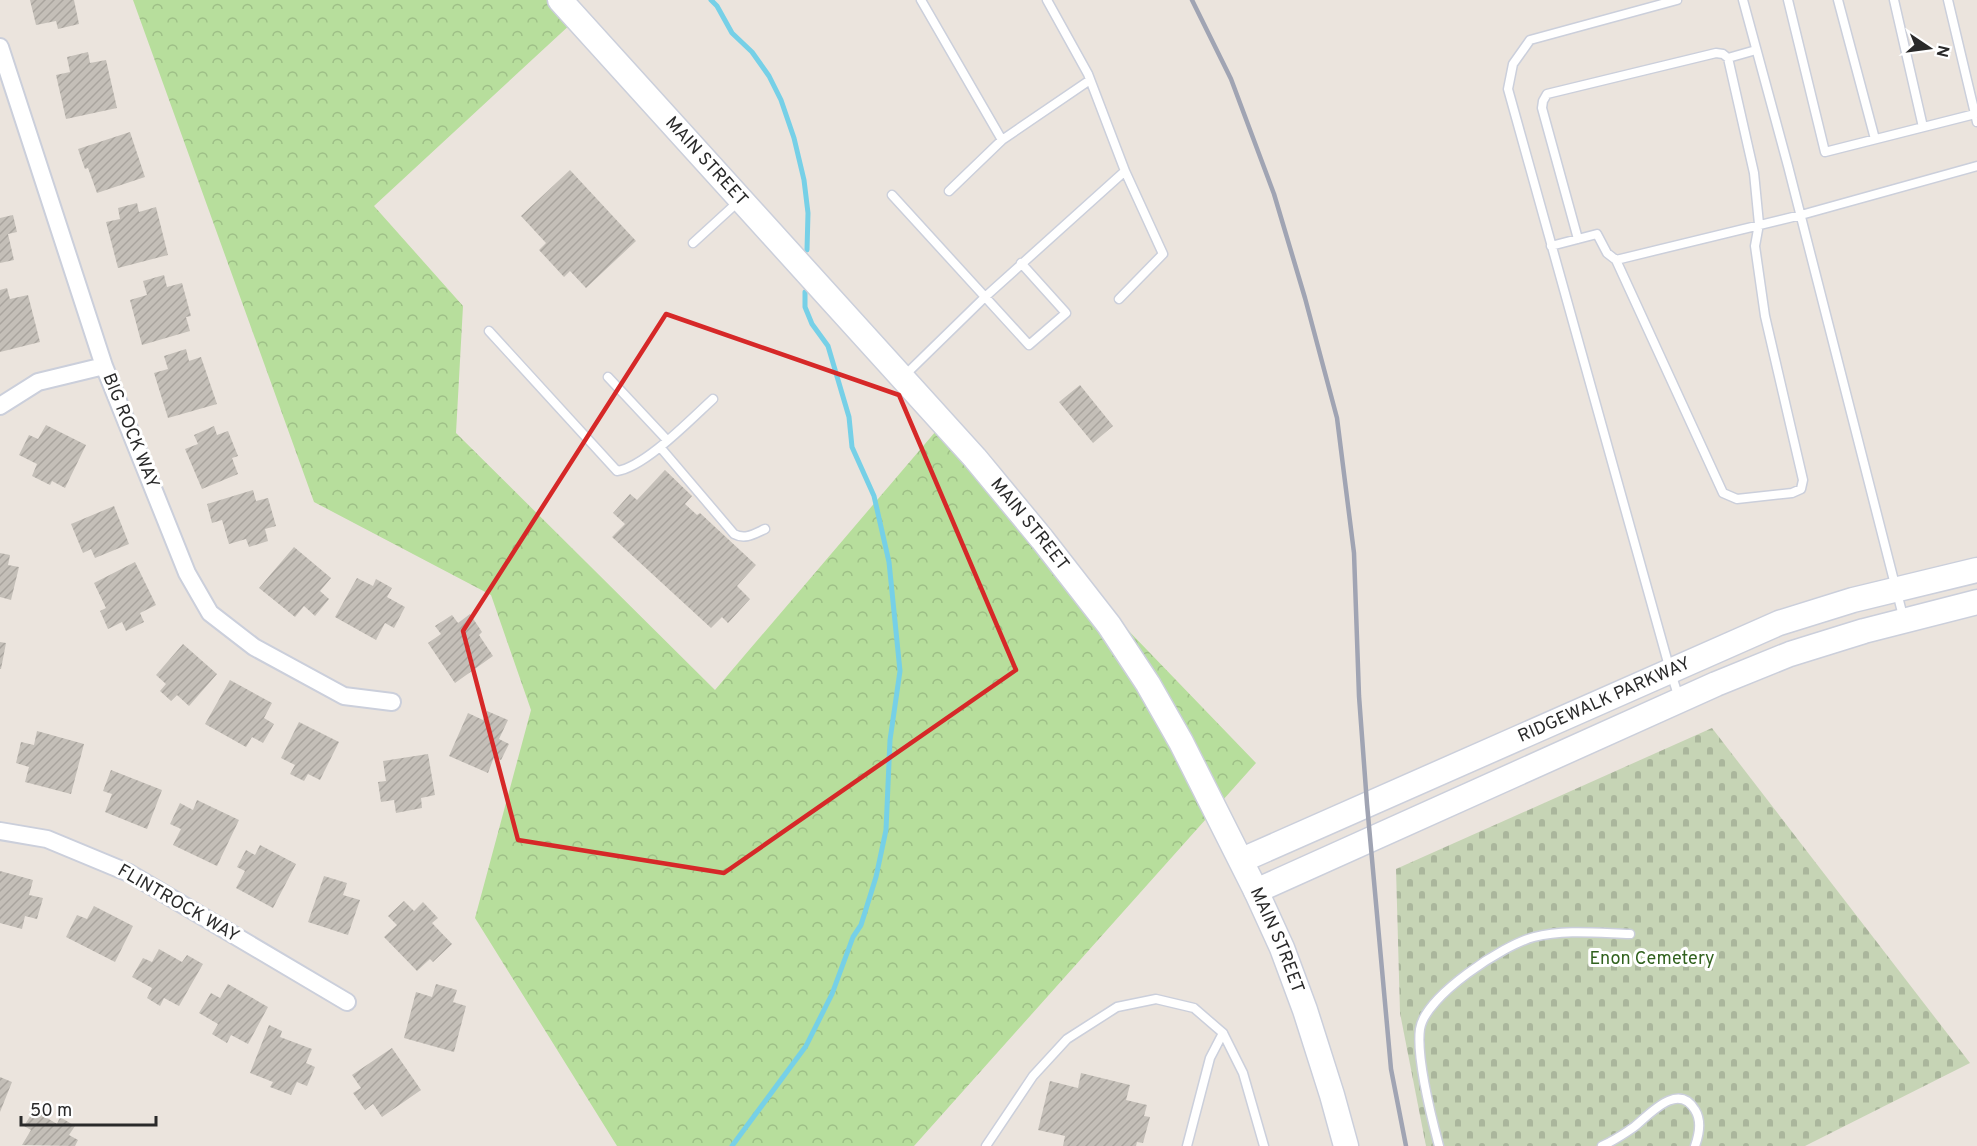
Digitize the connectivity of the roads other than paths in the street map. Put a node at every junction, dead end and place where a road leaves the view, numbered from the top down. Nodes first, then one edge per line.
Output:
1 (921, 0) edge
2 (1047, 0) edge
3 (1677, 0) edge
4 (1743, 0) edge
5 (1788, 0) edge
6 (1838, 0) edge
7 (1894, 0) edge
8 (1948, 0) edge
9 (568, 3) edge
10 (0, 47) edge
11 (1756, 50) junction
12 (1728, 58) junction
13 (1090, 80) junction
14 (1976, 118) edge
15 (1923, 127) junction
16 (1875, 139) junction
17 (1002, 140) junction
18 (1977, 166) edge
19 (1125, 171) junction
20 (950, 191) dead end
21 (892, 195) dead end
22 (741, 199) junction
23 (1801, 215) junction
24 (1759, 224) junction
25 (1578, 239) junction
26 (693, 243) dead end
27 (1551, 246) junction
28 (1616, 260) junction
29 (1022, 263) junction
30 (985, 297) junction
31 (1119, 299) dead end
32 (489, 331) dead end
33 (104, 366) junction
34 (608, 378) dead end
35 (903, 378) junction
36 (713, 399) dead end
37 (0, 406) edge
38 (667, 440) junction
39 (660, 447) junction
40 (765, 529) dead end
41 (1977, 570) edge
42 (1897, 589) junction
43 (1977, 602) edge
44 (1905, 621) junction
45 (1670, 670) junction
46 (1680, 700) junction
47 (392, 702) dead end
48 (0, 831) edge
49 (1242, 860) junction
50 (1256, 891) junction
51 (1630, 934) dead end
52 (347, 1002) dead end
53 (1223, 1033) junction
54 (986, 1146) edge
55 (1186, 1146) edge
56 (1264, 1146) edge
57 (1346, 1146) edge
58 (1439, 1146) edge
59 (1602, 1146) edge
60 (1695, 1146) edge

1 - 17 lane
2 - 13 lane
3 - 27 lane
4 - 11 lane
5 - 16 lane
6 - 16 lane
7 - 15 lane
8 - 14 lane
9 - 22 main road, MAIN STREET
10 - 33 street, BIG ROCK WAY
11 - 12 lane
11 - 23 lane
12 - 24 lane
12 - 25 lane
13 - 17 lane
13 - 19 lane
14 - 15 lane
15 - 16 lane
17 - 20 lane
18 - 23 lane
19 - 29 lane
19 - 31 lane
21 - 30 lane
22 - 26 lane
22 - 35 main road, MAIN STREET
23 - 24 lane
23 - 42 lane
24 - 28 lane
24 - 28 lane
25 - 27 lane
25 - 28 lane
27 - 45 lane
29 - 30 lane
29 - 30 lane
30 - 35 lane
32 - 39 lane
33 - 37 street
33 - 47 street, BIG ROCK WAY
34 - 38 lane
35 - 49 main road, MAIN STREET
36 - 38 lane
38 - 39 lane
39 - 40 lane
41 - 42 main road, RIDGEWALK PARKWAY
42 - 44 lane
42 - 45 main road, RIDGEWALK PARKWAY
43 - 44 main road, RIDGEWALK PARKWAY
44 - 46 main road, RIDGEWALK PARKWAY
45 - 46 lane
45 - 49 main road, RIDGEWALK PARKWAY
46 - 50 main road, RIDGEWALK PARKWAY
48 - 52 street, FLINTROCK WAY
49 - 50 main road, MAIN STREET
50 - 57 main road, MAIN STREET
51 - 58 lane
53 - 54 lane
53 - 55 lane
53 - 56 lane
59 - 60 lane

